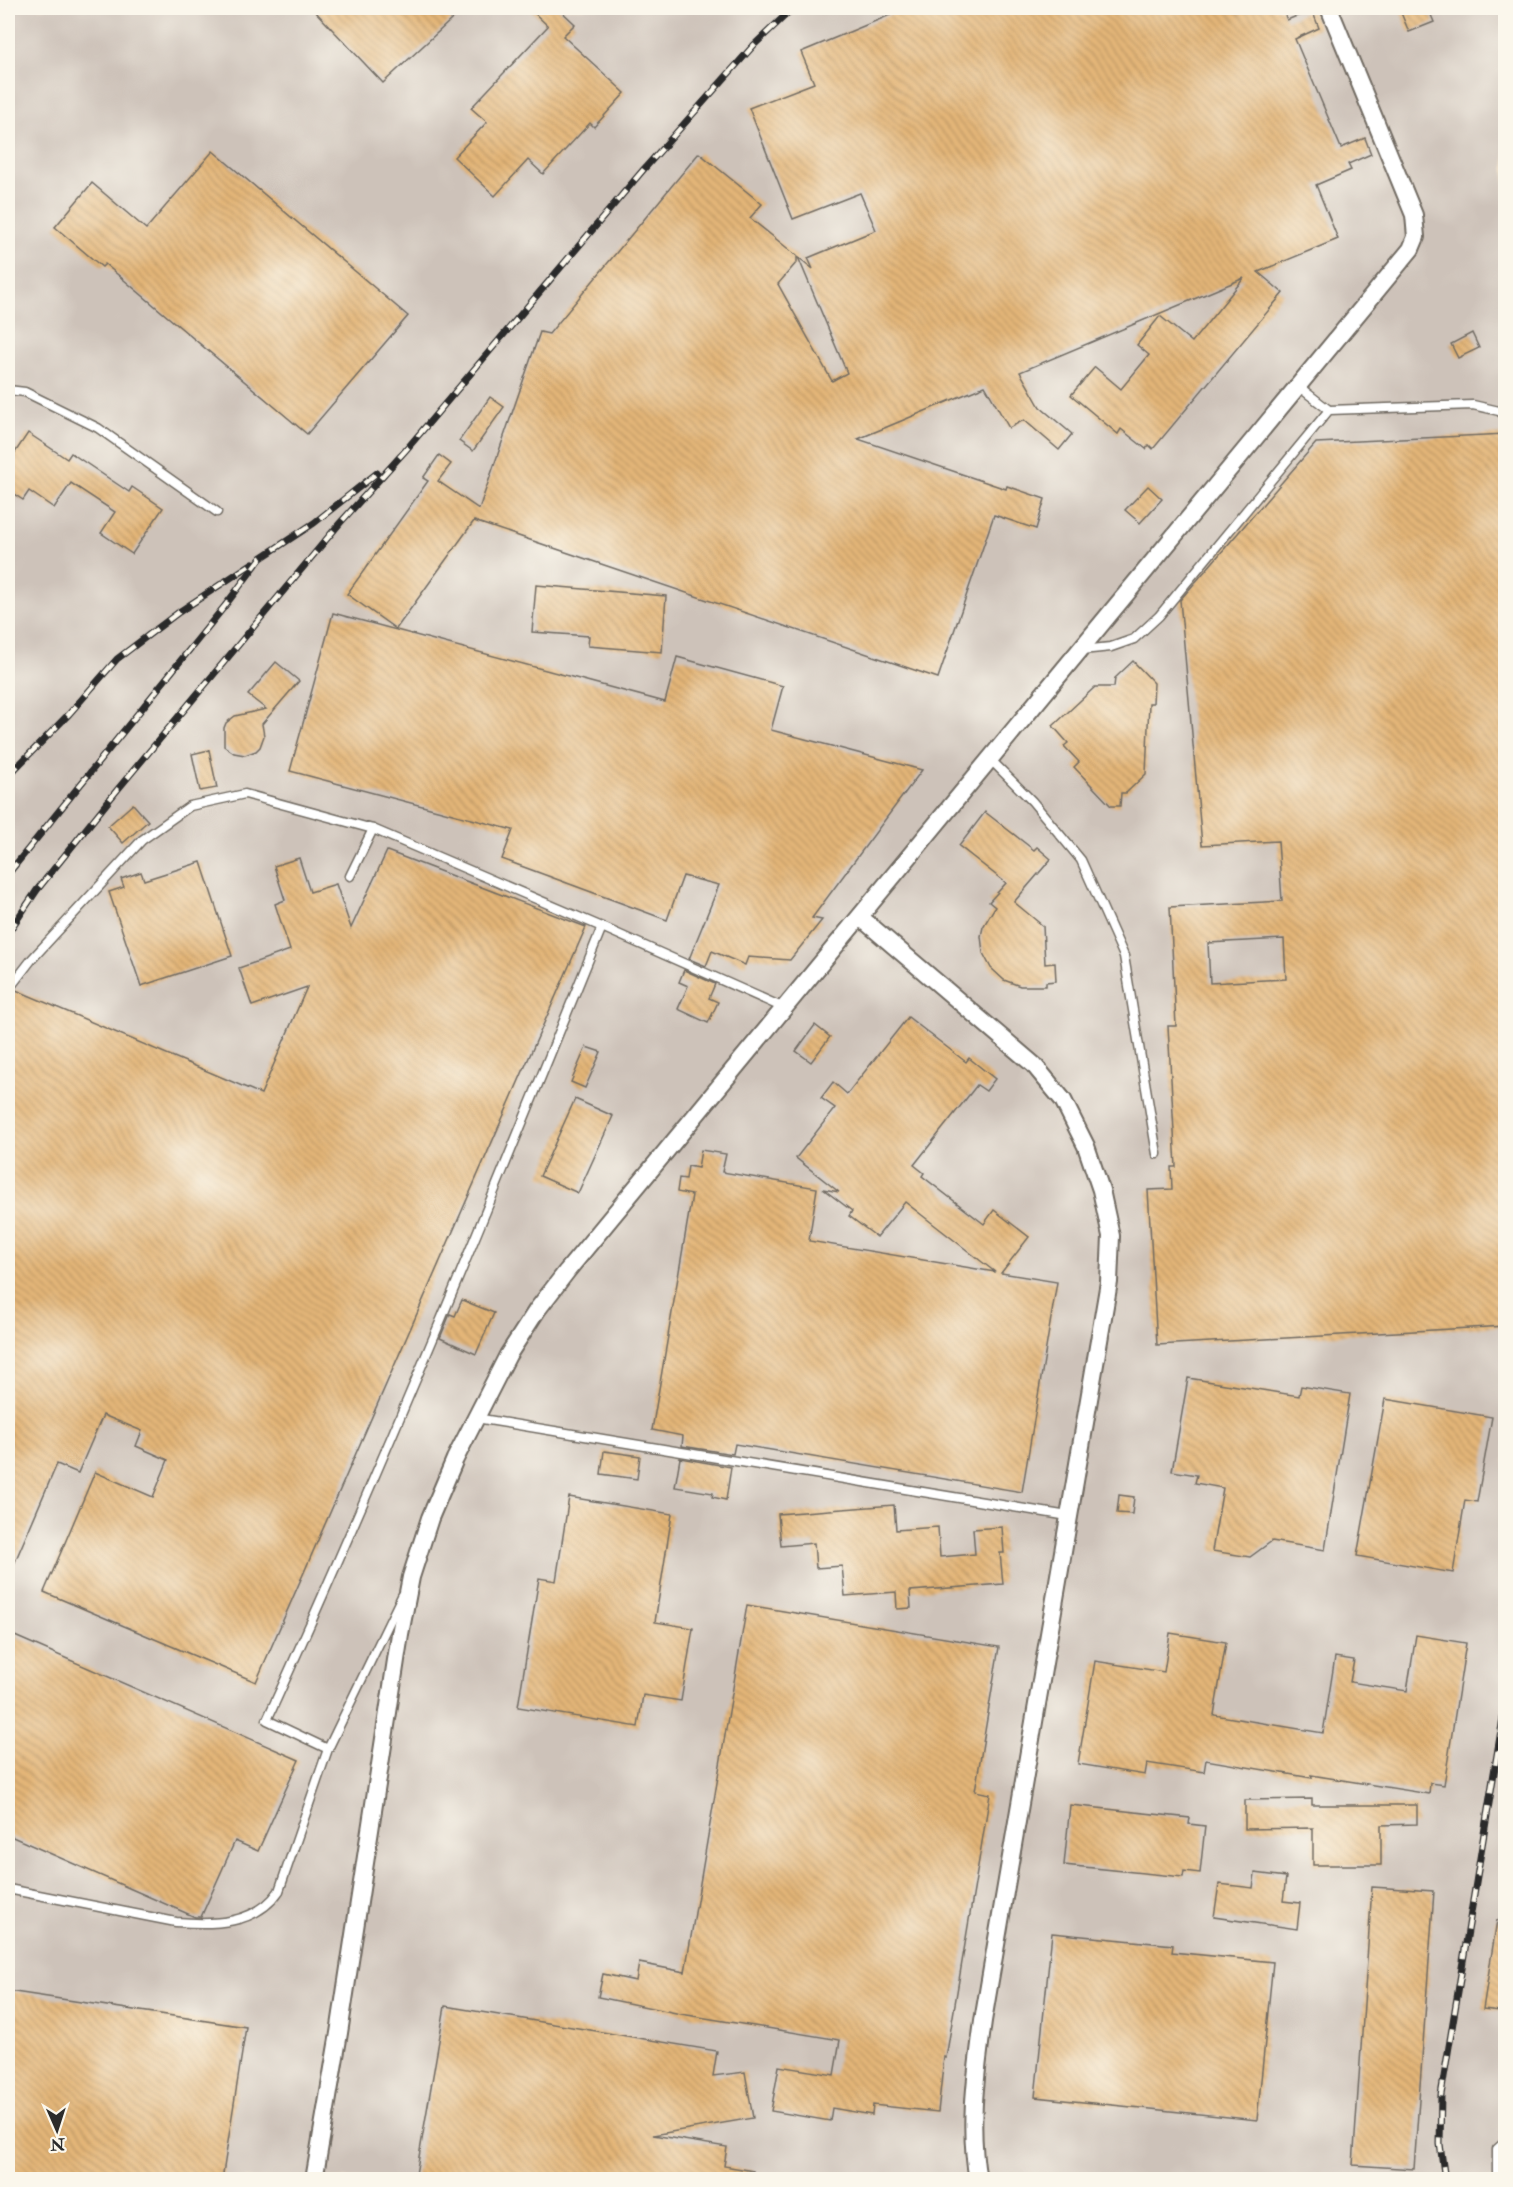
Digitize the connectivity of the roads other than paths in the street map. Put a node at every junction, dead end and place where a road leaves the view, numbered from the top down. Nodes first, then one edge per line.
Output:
1 (1329, 8) edge
2 (1298, 386) junction
3 (8, 390) edge
4 (1329, 410) junction
5 (1506, 416) edge
6 (217, 512) dead end
7 (1080, 651) junction
8 (990, 759) junction
9 (373, 829) junction
10 (350, 876) dead end
11 (860, 917) junction
12 (602, 927) junction
13 (8, 990) edge
14 (784, 1008) junction
15 (1157, 1154) dead end
16 (476, 1418) junction
17 (1068, 1516) junction
18 (411, 1577) junction
19 (328, 1749) junction
20 (8, 1889) edge
21 (1506, 2141) edge
22 (314, 2180) edge
23 (978, 2180) edge
24 (1497, 2180) edge

1 - 2 street
2 - 4 lane
2 - 7 street
3 - 6 lane
4 - 5 lane
4 - 7 lane
7 - 8 street
8 - 11 street
8 - 15 lane
9 - 10 lane
9 - 12 lane
9 - 13 lane
11 - 14 street
11 - 17 street
12 - 14 lane
12 - 19 lane
14 - 16 street
16 - 17 lane
16 - 18 street
17 - 23 street
18 - 19 lane
18 - 22 street
19 - 20 lane
21 - 24 lane

